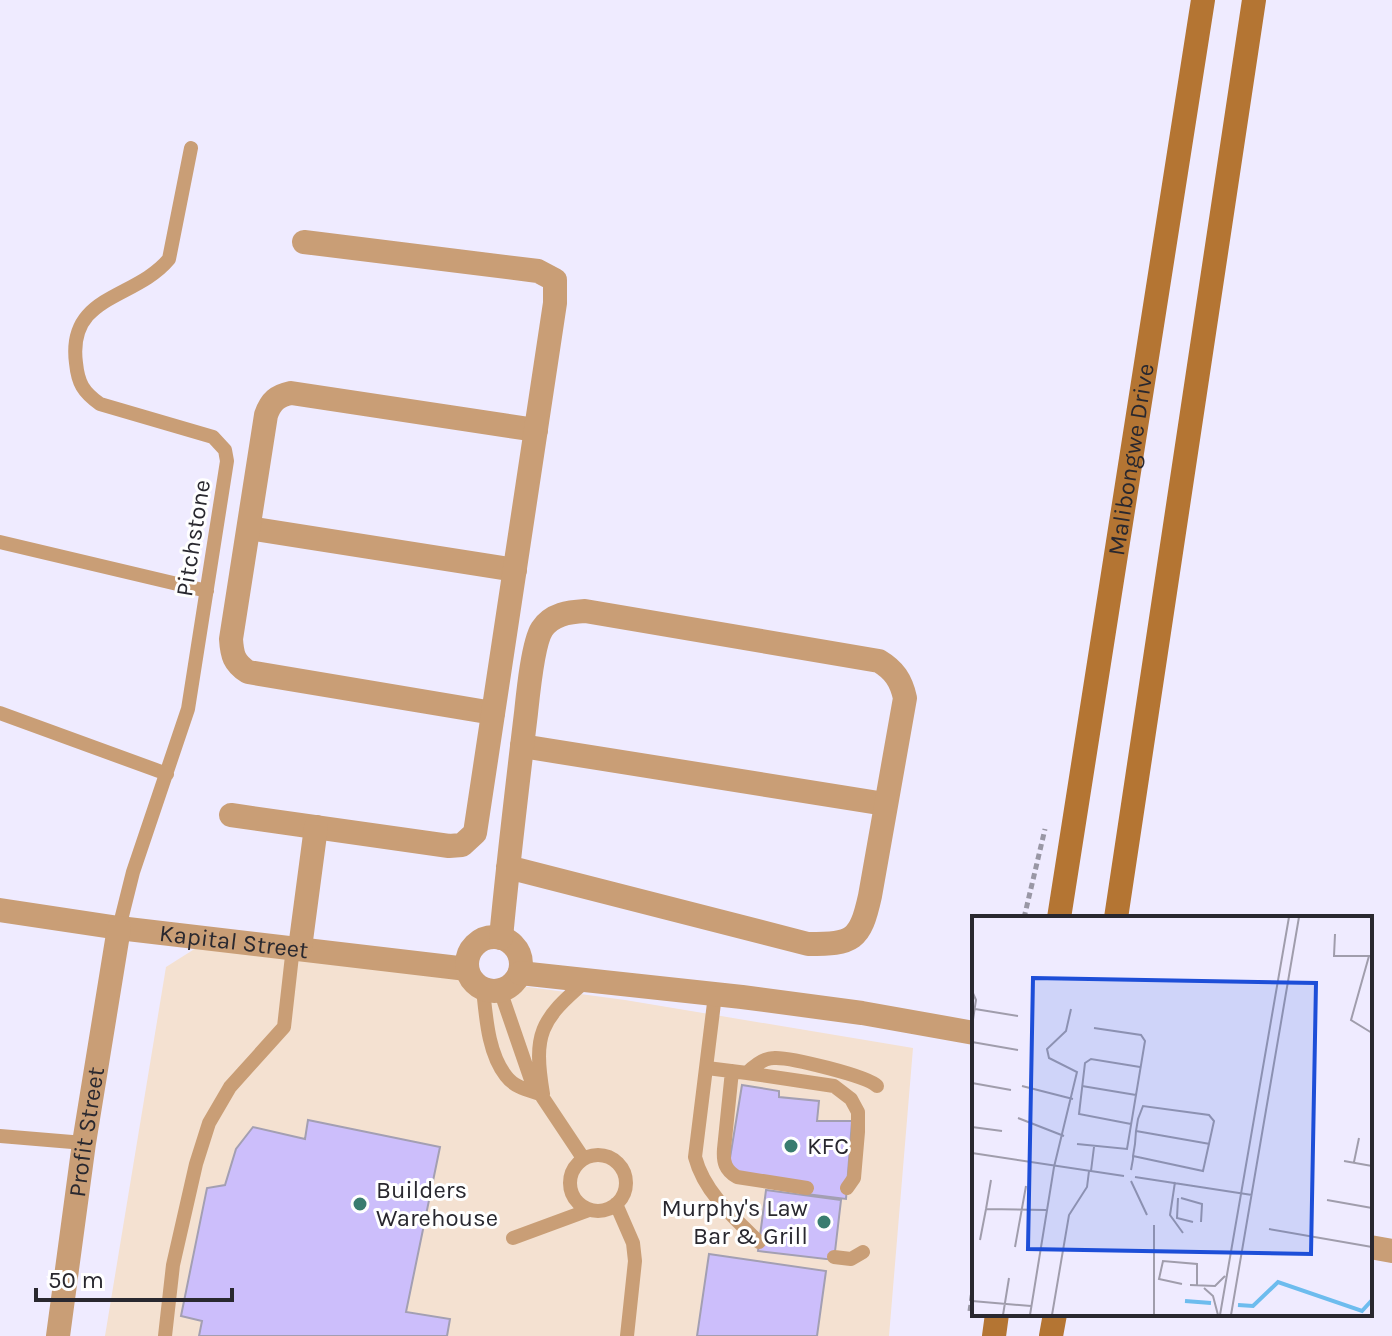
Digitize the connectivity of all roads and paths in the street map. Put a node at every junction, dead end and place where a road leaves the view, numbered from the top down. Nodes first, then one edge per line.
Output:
1 (1203, 0) edge
2 (1254, 0) edge
3 (191, 148) dead end
4 (304, 242) dead end
5 (536, 430) junction
6 (249, 528) junction
7 (0, 542) edge
8 (515, 570) junction
9 (207, 591) junction
10 (0, 713) edge
11 (493, 713) junction
12 (522, 746) junction
13 (167, 774) junction
14 (885, 804) junction
15 (231, 815) dead end
16 (316, 827) junction
17 (507, 875) junction
18 (0, 910) edge
19 (1059, 916) edge
20 (1116, 916) edge
21 (119, 928) junction
22 (501, 938) junction
23 (297, 948) junction
24 (467, 969) junction
25 (520, 973) junction
26 (586, 981) junction
27 (492, 990) junction
28 (715, 995) junction
29 (972, 1033) edge
30 (707, 1068) junction
31 (739, 1072) junction
32 (877, 1086) dead end
33 (542, 1096) junction
34 (0, 1136) edge
35 (84, 1143) junction
36 (583, 1158) junction
37 (807, 1188) dead end
38 (847, 1188) dead end
39 (616, 1204) junction
40 (589, 1210) junction
41 (513, 1238) dead end
42 (759, 1242) dead end
43 (1372, 1247) edge
44 (1392, 1251) edge
45 (863, 1252) dead end
46 (834, 1257) dead end
47 (997, 1316) edge
48 (1055, 1316) edge
49 (58, 1336) edge
50 (165, 1336) edge
51 (627, 1336) edge
52 (994, 1336) edge
53 (1051, 1336) edge

1 - 19 main road, Malibongwe Drive
2 - 20 main road
3 - 9 lane, Pitchstone
4 - 5 street
5 - 6 street
5 - 8 street
6 - 8 street
6 - 11 street
7 - 9 lane
8 - 11 street
9 - 13 lane, Pitchstone
10 - 13 lane
11 - 16 street
12 - 14 street
12 - 14 street
12 - 17 street
13 - 21 lane, Pitchstone
14 - 17 street
15 - 16 street
16 - 23 street
17 - 22 street
18 - 21 street, Kapital Street
21 - 23 street, Kapital Street
21 - 35 street, Profit Street
22 - 24 street
22 - 25 street
23 - 24 street, Kapital Street
23 - 50 lane
24 - 27 street
25 - 26 street
25 - 27 street
26 - 28 street
26 - 33 lane
27 - 33 lane
27 - 33 lane
28 - 29 street
28 - 30 lane
30 - 31 lane
30 - 42 lane
31 - 32 lane
31 - 37 lane
31 - 38 lane
33 - 36 lane
34 - 35 lane
35 - 49 street, Profit Street
36 - 39 lane
36 - 40 lane
39 - 40 lane
39 - 51 lane
40 - 41 lane
43 - 44 street
45 - 46 lane
47 - 52 main road
48 - 53 main road

